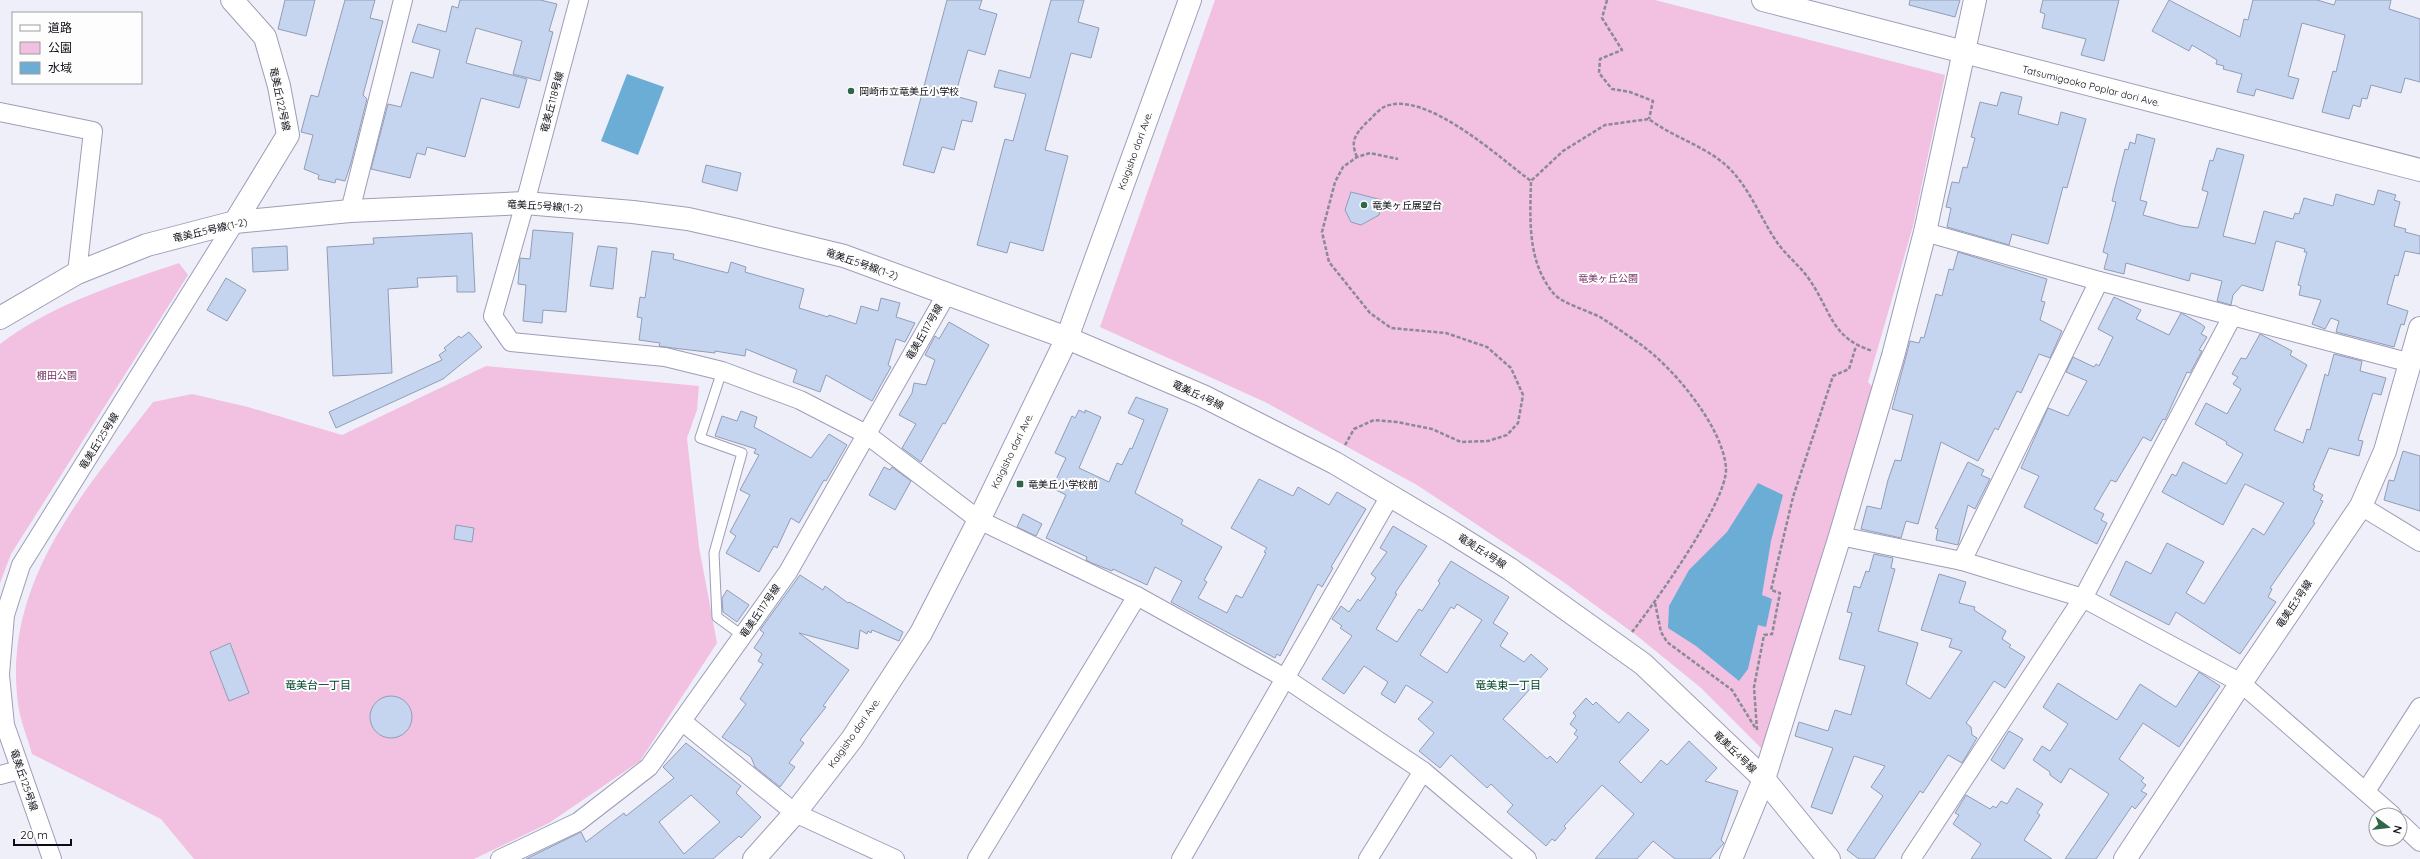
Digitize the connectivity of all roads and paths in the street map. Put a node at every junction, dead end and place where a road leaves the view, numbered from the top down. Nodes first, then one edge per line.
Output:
1 (232, 0) edge
2 (403, 0) edge
3 (579, 0) edge
4 (1190, 0) edge
5 (1607, 0) edge
6 (1763, 0) edge
7 (1975, 0) edge
8 (1964, 53) junction
9 (0, 112) edge
10 (1649, 119) junction
11 (1357, 157) junction
12 (1398, 159) dead end
13 (2420, 170) edge
14 (1531, 181) junction
15 (526, 203) junction
16 (350, 211) junction
17 (236, 222) junction
18 (1925, 232) junction
19 (77, 273) junction
20 (2099, 281) junction
21 (946, 295) junction
22 (2234, 315) junction
23 (0, 318) edge
24 (2420, 328) edge
25 (1067, 338) junction
26 (1856, 346) junction
27 (1893, 356) junction
28 (2411, 363) junction
29 (722, 371) junction
30 (866, 434) junction
31 (1335, 463) junction
32 (1390, 496) junction
33 (2361, 506) junction
34 (979, 520) junction
35 (1840, 536) junction
36 (2420, 542) edge
37 (1962, 562) junction
38 (1137, 596) junction
39 (2083, 598) junction
40 (1655, 602) junction
41 (743, 636) junction
42 (1619, 648) junction
43 (0, 675) edge
44 (1285, 678) junction
45 (2241, 683) junction
46 (2420, 707) edge
47 (683, 722) junction
48 (1757, 731) junction
49 (1756, 736) dead end
50 (19, 770) junction
51 (1423, 771) junction
52 (0, 775) edge
53 (1764, 780) junction
54 (2366, 791) junction
55 (2383, 807) edge
56 (795, 813) junction
57 (2408, 831) edge
58 (2420, 842) edge
59 (52, 859) edge
60 (500, 859) edge
61 (754, 859) edge
62 (895, 859) edge
63 (977, 859) edge
64 (1181, 859) edge
65 (1368, 859) edge
66 (1527, 859) edge
67 (1731, 859) edge
68 (1829, 859) edge
69 (1911, 859) edge
70 (2125, 859) edge

1 - 17 street, 竜美丘122号線
2 - 16 street
3 - 15 street, 竜美丘118号線
4 - 25 street, Kaigisho dori Ave.
5 - 10 path
6 - 8 street, Tatsumigaoka Poplar dori Ave.
7 - 8 street
8 - 13 street, Tatsumigaoka Poplar dori Ave.
8 - 18 street
9 - 19 street
10 - 14 path
10 - 26 path
11 - 12 path
11 - 14 path
11 - 31 path
14 - 40 path
15 - 16 street, 竜美丘5号線(1-2)
15 - 21 street, 竜美丘5号線(1-2)
15 - 29 street, 竜美丘118号線
16 - 17 street, 竜美丘5号線(1-2)
17 - 19 street, 竜美丘5号線(1-2)
17 - 43 street, 竜美丘125号線
18 - 20 street
18 - 27 street
19 - 23 street, 竜美丘5号線(1-2)
20 - 22 street
20 - 37 street
21 - 25 street, 竜美丘5号線(1-2)
21 - 30 street, 竜美丘117号線
22 - 28 street
22 - 39 street
24 - 28 street, 竜美丘3号線
25 - 31 street, 竜美丘4号線
25 - 34 street, Kaigisho dori Ave.
26 - 27 path
26 - 48 path
27 - 35 street
28 - 33 street, 竜美丘3号線
29 - 30 street
29 - 41 lane
30 - 34 street
30 - 41 street, 竜美丘117号線
31 - 32 street, 竜美丘4号線
32 - 42 street, 竜美丘4号線
32 - 44 street
33 - 36 street
33 - 45 street, 竜美丘3号線
34 - 38 street
34 - 56 street, Kaigisho dori Ave.
35 - 37 street
35 - 53 street
37 - 39 street
38 - 44 street
38 - 63 street
39 - 45 street
39 - 69 street
40 - 42 path
40 - 48 path
41 - 47 street, 竜美丘117号線
42 - 53 street, 竜美丘4号線
43 - 50 street, 竜美丘125号線
44 - 51 street
44 - 64 street
45 - 54 street
45 - 70 street, 竜美丘3号線
46 - 54 street
47 - 56 street
47 - 60 street, 竜美丘117号線
48 - 49 path
50 - 52 street
50 - 59 street, 竜美丘125号線
51 - 65 street
51 - 66 street
53 - 67 street
53 - 68 street, 竜美丘4号線
54 - 55 street
56 - 61 street, Kaigisho dori Ave.
56 - 62 street
57 - 58 street

